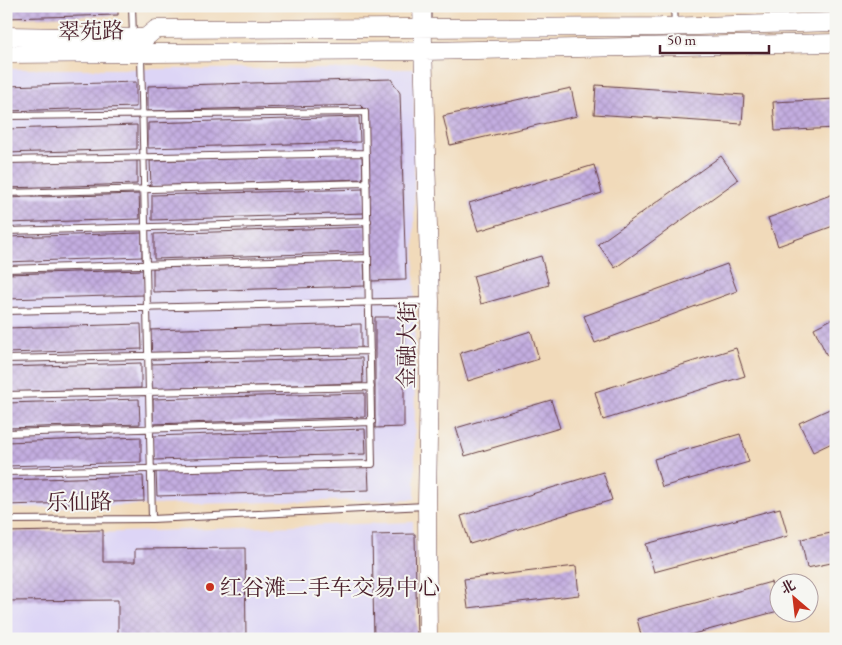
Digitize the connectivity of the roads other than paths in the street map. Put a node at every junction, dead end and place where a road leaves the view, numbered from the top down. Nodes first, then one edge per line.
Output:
1 (132, 6) edge
2 (422, 6) edge
3 (674, 6) edge
4 (836, 22) edge
5 (675, 26) junction
6 (423, 28) junction
7 (6, 36) edge
8 (836, 43) edge
9 (137, 45) junction
10 (424, 51) junction
11 (6, 54) edge
12 (143, 115) junction
13 (6, 116) edge
14 (366, 153) junction
15 (144, 157) junction
16 (6, 160) edge
17 (367, 183) junction
18 (144, 190) junction
19 (6, 194) edge
20 (368, 221) junction
21 (145, 227) junction
22 (6, 231) edge
23 (368, 258) junction
24 (146, 265) junction
25 (6, 269) edge
26 (430, 301) junction
27 (369, 302) junction
28 (147, 308) junction
29 (6, 311) edge
30 (370, 351) junction
31 (148, 356) junction
32 (6, 359) edge
33 (371, 387) junction
34 (149, 392) junction
35 (6, 395) edge
36 (372, 422) junction
37 (150, 428) junction
38 (6, 433) edge
39 (151, 469) junction
40 (6, 472) edge
41 (427, 506) junction
42 (152, 519) junction
43 (6, 520) edge
44 (428, 639) edge

1 - 9 lane
2 - 6 street, 金融大街
3 - 5 lane
4 - 5 street, 翠苑路
5 - 6 street, 翠苑路
6 - 9 street, 翠苑路
6 - 10 street, 金融大街
7 - 9 street, 翠苑路
8 - 10 street, 翠苑路
9 - 10 street, 翠苑路
9 - 11 street, 翠苑路
9 - 12 lane
10 - 26 street, 金融大街
12 - 13 lane
12 - 14 lane
12 - 15 lane
14 - 15 lane
14 - 17 lane
15 - 16 lane
15 - 18 lane
17 - 18 lane
17 - 20 lane
18 - 19 lane
18 - 21 lane
20 - 21 lane
20 - 23 lane
21 - 22 lane
21 - 24 lane
23 - 24 lane
23 - 27 lane
24 - 25 lane
24 - 28 lane
26 - 27 lane
26 - 41 street, 金融大街
27 - 28 lane
27 - 30 lane
28 - 29 lane
28 - 31 lane
30 - 31 lane
30 - 33 lane
31 - 32 lane
31 - 34 lane
33 - 34 lane
33 - 36 lane
34 - 35 lane
34 - 37 lane
36 - 37 lane
36 - 39 lane
37 - 38 lane
37 - 39 lane
39 - 40 lane
39 - 42 lane
41 - 42 lane, 乐仙路
41 - 44 street, 金融大街
42 - 43 lane, 乐仙路

